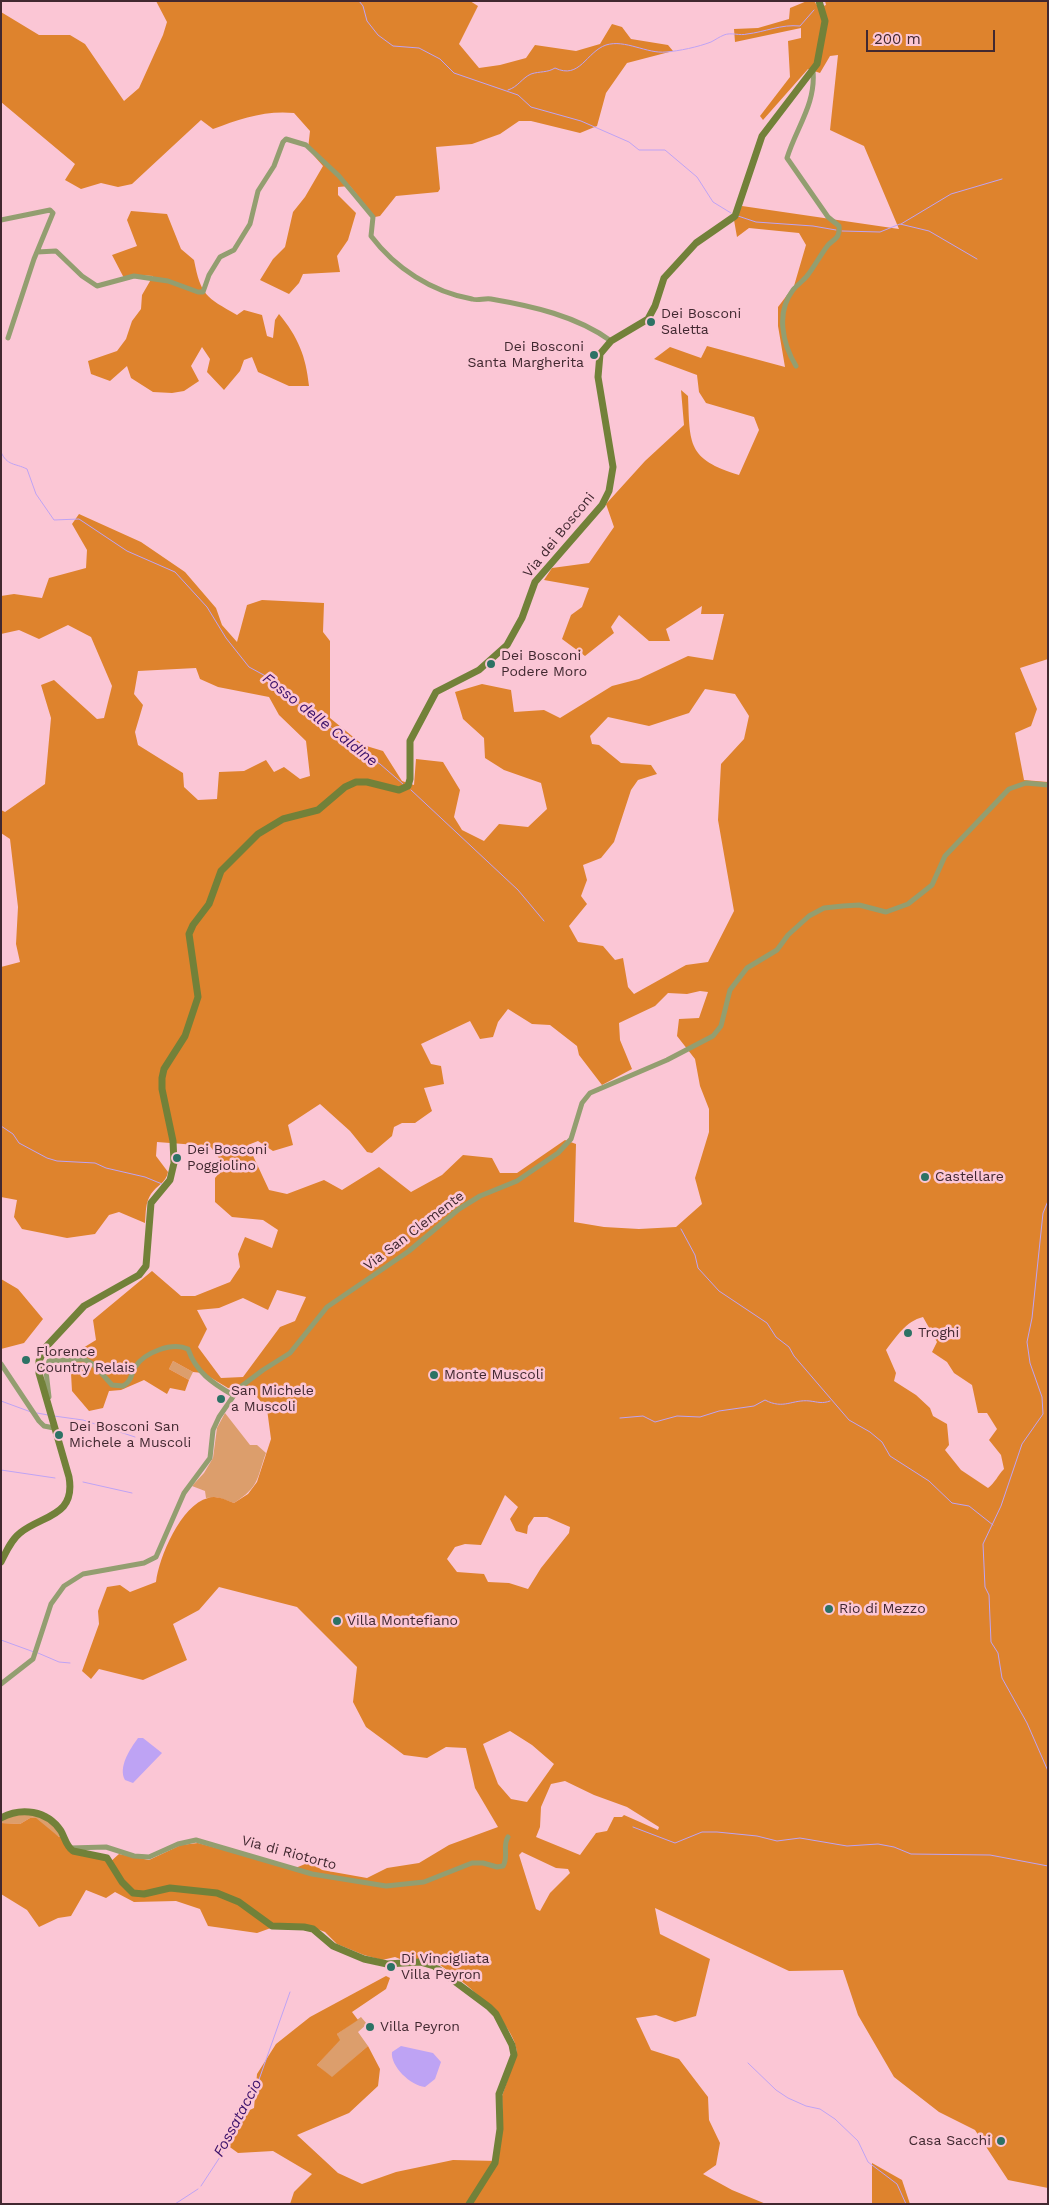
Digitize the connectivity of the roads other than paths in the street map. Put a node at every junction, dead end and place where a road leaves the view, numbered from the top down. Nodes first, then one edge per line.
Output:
1 (819, 1) edge
2 (813, 71) junction
3 (1, 220) edge
4 (37, 252) junction
5 (8, 338) dead end
6 (612, 341) junction
7 (796, 366) dead end
8 (1048, 785) edge
9 (1, 1364) edge
10 (232, 1396) junction
11 (50, 1412) junction
12 (54, 1428) junction
13 (1, 1562) edge
14 (1, 1684) edge
15 (1, 1818) edge
16 (508, 1837) dead end
17 (70, 1848) junction
18 (469, 2204) edge

1 - 2 main road, Via dei Bosconi
2 - 6 main road, Via dei Bosconi
2 - 7 street
3 - 4 street
4 - 5 street
4 - 6 street
6 - 11 main road, Via dei Bosconi
8 - 10 street, Via San Clemente
9 - 12 street
10 - 11 street
10 - 14 street, Via San Clemente
11 - 12 main road, Via dei Bosconi
12 - 13 main road, Via dei Bosconi
15 - 17 main road
16 - 17 street, Via di Riotorto
17 - 18 main road

